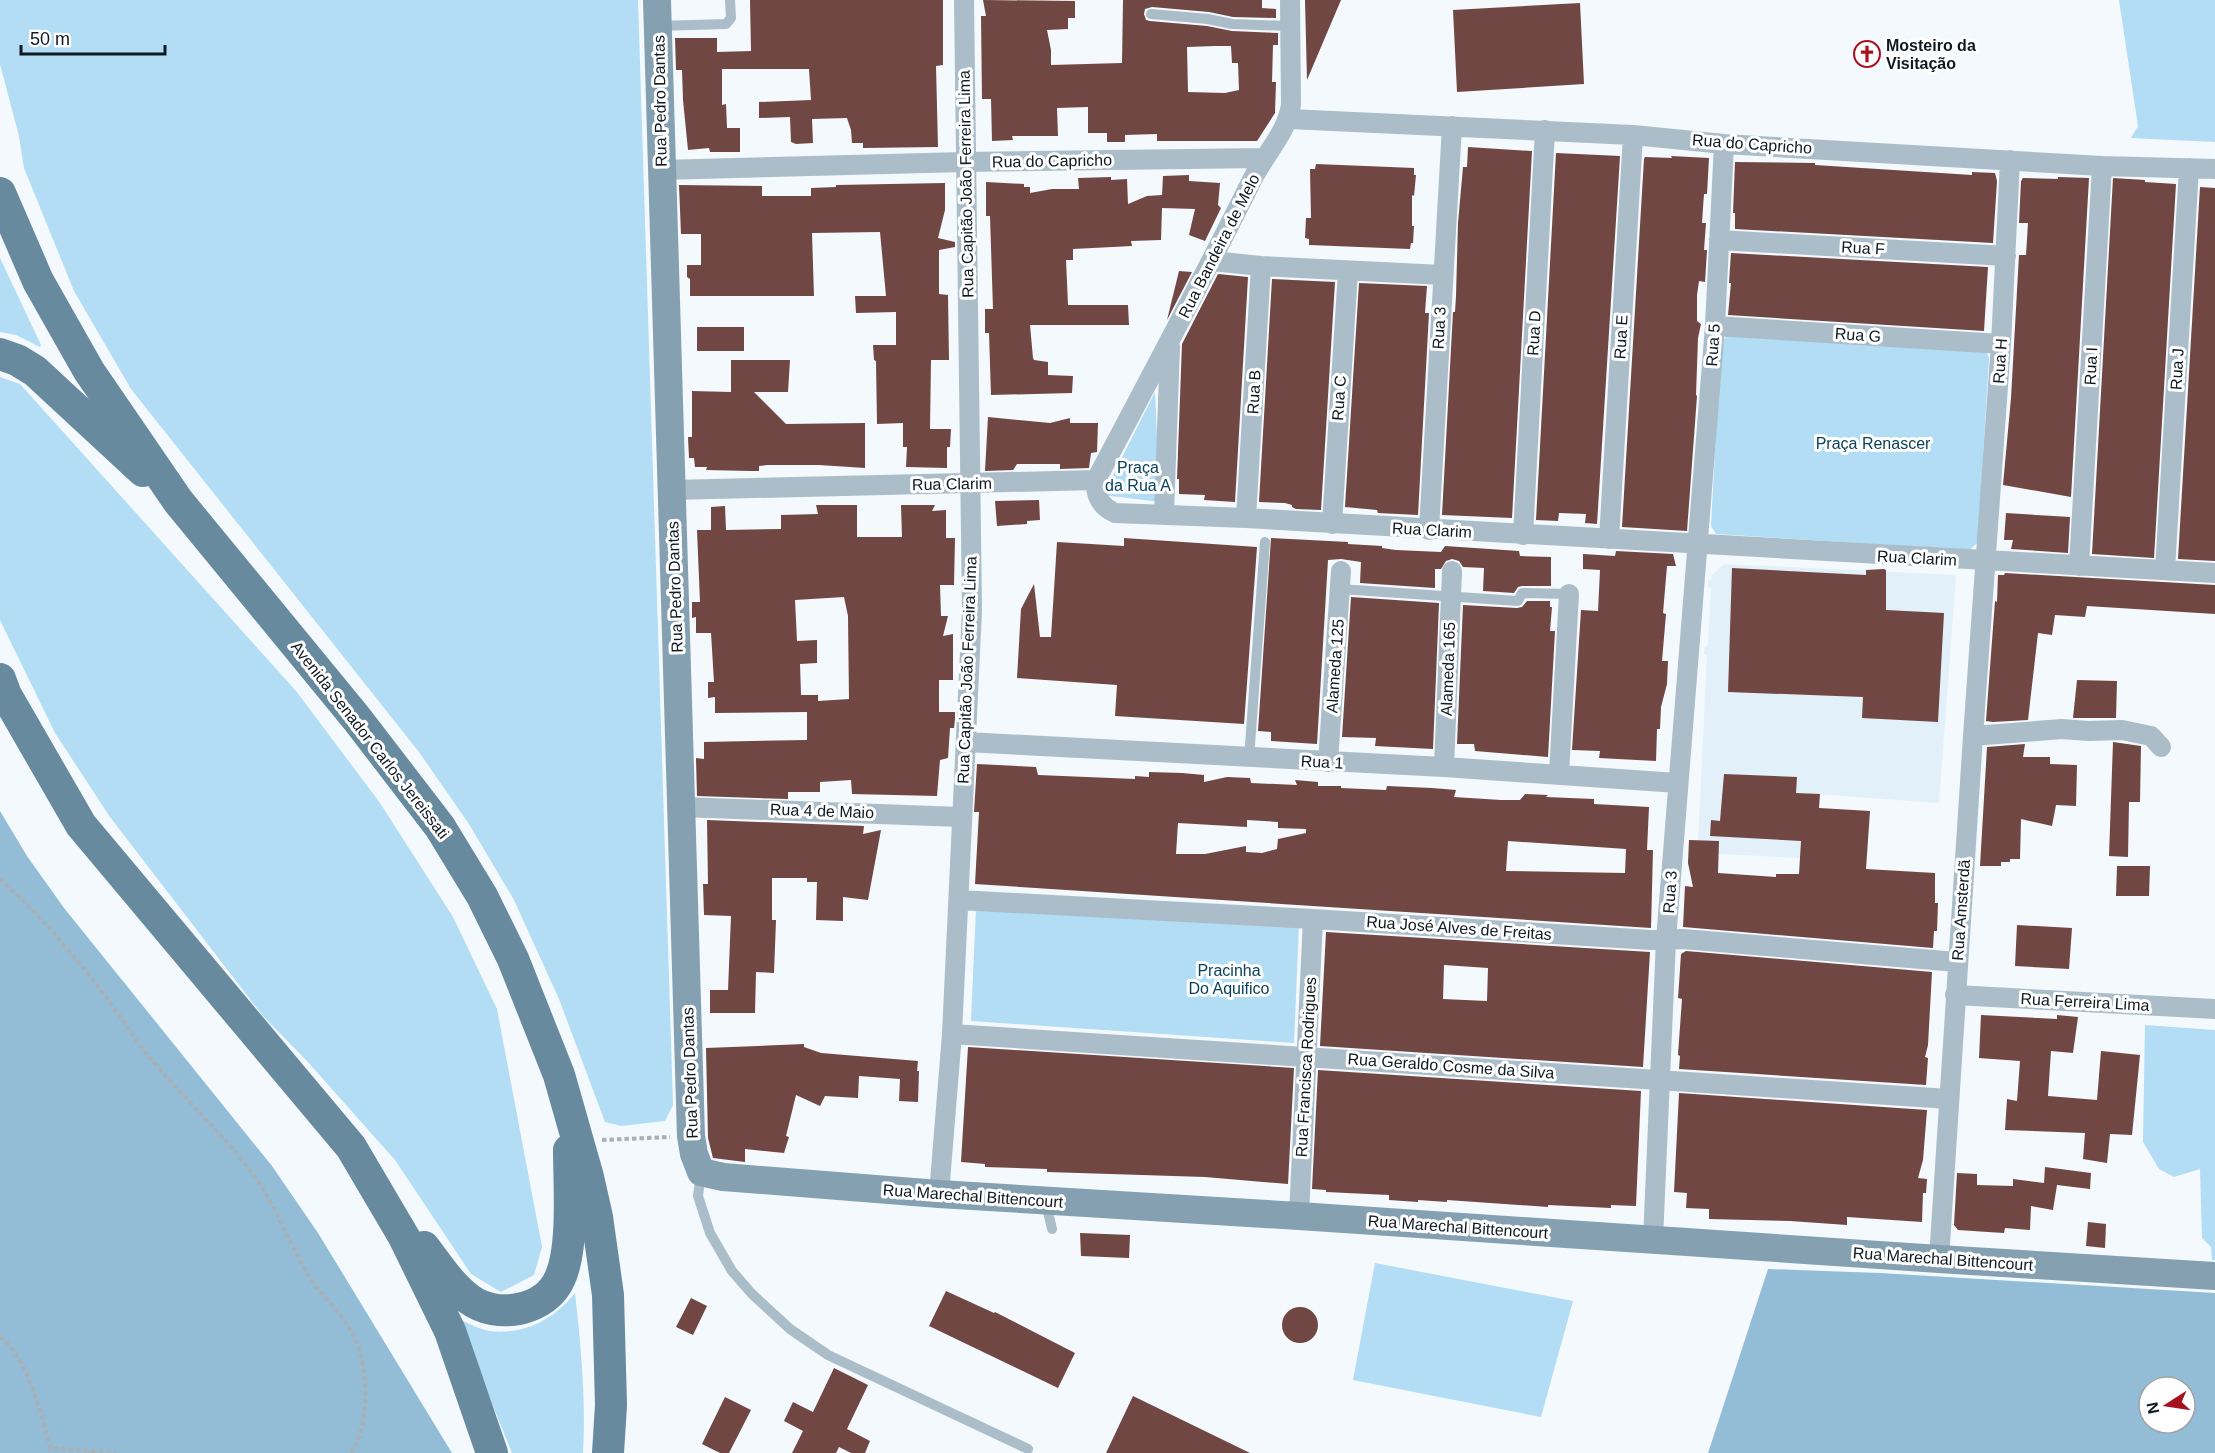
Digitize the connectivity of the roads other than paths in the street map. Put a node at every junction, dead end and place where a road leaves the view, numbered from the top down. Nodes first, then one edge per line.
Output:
1 (730, 0) edge
2 (964, 0) edge
3 (1290, 0) edge
4 (657, 13) edge
5 (1151, 14) dead end
6 (1290, 26) junction
7 (1289, 119) junction
8 (1452, 126) junction
9 (1545, 130) junction
10 (1633, 135) junction
11 (1724, 144) junction
12 (1263, 158) junction
13 (2010, 160) junction
14 (964, 162) junction
15 (2102, 166) junction
16 (2189, 168) junction
17 (2215, 169) edge
18 (661, 170) junction
19 (0, 193) edge
20 (1719, 240) junction
21 (2006, 256) junction
22 (1212, 261) junction
23 (1261, 266) junction
24 (1348, 271) junction
25 (1442, 275) junction
26 (1715, 326) junction
27 (1170, 340) junction
28 (2001, 344) junction
29 (0, 354) edge
30 (1096, 480) junction
31 (969, 484) junction
32 (672, 490) junction
33 (178, 501) junction
34 (1164, 514) junction
35 (1246, 518) junction
36 (1332, 524) junction
37 (1429, 530) junction
38 (1523, 535) junction
39 (1609, 539) junction
40 (1265, 542) dead end
41 (1699, 545) junction
42 (1985, 562) junction
43 (2079, 566) junction
44 (2165, 570) junction
45 (1452, 571) dead end
46 (2215, 573) edge
47 (1341, 580) joint
48 (1569, 594) joint
49 (1451, 596) junction
50 (0, 679) edge
51 (1972, 736) junction
52 (966, 742) junction
53 (2161, 747) dead end
54 (1249, 758) junction
55 (1328, 762) junction
56 (1444, 767) junction
57 (1559, 774) junction
58 (1678, 783) junction
59 (682, 807) junction
60 (961, 817) junction
61 (959, 900) junction
62 (1313, 919) junction
63 (1666, 940) junction
64 (1957, 962) junction
65 (1955, 995) junction
66 (2215, 1010) edge
67 (952, 1034) junction
68 (1305, 1056) junction
69 (1661, 1079) junction
70 (1949, 1099) junction
71 (570, 1114) junction
72 (351, 1147) junction
73 (701, 1172) junction
74 (939, 1194) junction
75 (1046, 1200) junction
76 (1299, 1216) junction
77 (1052, 1229) dead end
78 (1653, 1240) junction
79 (1939, 1259) junction
80 (2215, 1276) edge
81 (1028, 1449) dead end
82 (492, 1453) edge
83 (608, 1453) edge

1 - 4 lane
2 - 14 street, Rua Capitão João Ferreira Lima
3 - 6 street, Rua Bandeira de Melo
4 - 18 main road, Rua Pedro Dantas
5 - 6 lane
6 - 7 street, Rua Bandeira de Melo
7 - 8 street, Rua do Capricho
7 - 12 street, Rua Bandeira de Melo
8 - 9 street, Rua do Capricho
8 - 25 street, Rua 3
9 - 10 street, Rua do Capricho
9 - 38 street, Rua D
10 - 11 street, Rua do Capricho
10 - 39 street, Rua E
11 - 13 street, Rua do Capricho
11 - 20 street, Rua 5
12 - 14 street, Rua do Capricho
12 - 22 street, Rua Bandeira de Melo
13 - 15 street, Rua do Capricho
13 - 21 street, Rua H
14 - 18 street, Rua do Capricho
14 - 31 street, Rua Capitão João Ferreira Lima
15 - 16 street, Rua do Capricho
15 - 43 street, Rua I
16 - 17 street, Rua do Capricho
16 - 44 street, Rua J
18 - 32 main road, Rua Pedro Dantas
19 - 33 main road, Avenida Senador Carlos Jereissati
20 - 21 street, Rua F
20 - 26 street, Rua 5
21 - 28 street, Rua H
22 - 23 street
22 - 27 street, Rua Bandeira de Melo
23 - 24 street
23 - 35 street, Rua B
24 - 25 street
24 - 36 street, Rua C
25 - 37 street, Rua 3
26 - 28 street, Rua G
26 - 41 street, Rua 5
27 - 30 street, Rua Bandeira de Melo
27 - 34 street
28 - 42 street, Rua H
29 - 33 main road
30 - 31 street, Rua Clarim
30 - 34 street, Rua Clarim
31 - 32 street, Rua Clarim
31 - 52 street, Rua Capitão João Ferreira Lima
32 - 59 main road, Rua Pedro Dantas
33 - 71 main road, Avenida Senador Carlos Jereissati
34 - 35 street, Rua Clarim
35 - 36 street, Rua Clarim
36 - 37 street, Rua Clarim
37 - 38 street, Rua Clarim
38 - 39 street, Rua Clarim
39 - 41 street, Rua Clarim
40 - 54 lane
41 - 42 street, Rua Clarim
41 - 58 street, Rua 3
42 - 43 street, Rua Clarim
42 - 51 street, Rua Amsterdã
43 - 44 street, Rua Clarim
44 - 46 street, Rua Clarim
45 - 49 street, Alameda 165
47 - 49 lane
47 - 55 street, Alameda 125
48 - 49 lane
48 - 57 street
49 - 56 street, Alameda 165
50 - 72 main road
51 - 53 street
51 - 64 street, Rua Amsterdã
52 - 54 street, Rua 1
52 - 60 street, Rua Capitão João Ferreira Lima
54 - 55 street, Rua 1
55 - 56 street, Rua 1
56 - 57 street, Rua 1
57 - 58 street, Rua 1
58 - 63 street, Rua 3
59 - 60 street, Rua 4 de Maio
59 - 73 main road, Rua Pedro Dantas
60 - 61 street, Rua Capitão João Ferreira Lima
61 - 62 street, Rua José Alves de Freitas
61 - 67 street, Rua Capitão João Ferreira Lima
62 - 63 street, Rua José Alves de Freitas
62 - 68 street, Rua Francisca Rodrigues
63 - 64 street, Rua José Alves de Freitas
63 - 69 street, Rua 3
64 - 65 street, Rua Amsterdã
65 - 66 street, Rua Ferreira Lima
65 - 70 street, Rua Amsterdã
67 - 68 street, Rua Geraldo Cosme da Silva
67 - 74 street, Rua Capitão João Ferreira Lima
68 - 69 street, Rua Geraldo Cosme da Silva
68 - 76 street, Rua Francisca Rodrigues
69 - 70 street, Rua Geraldo Cosme da Silva
69 - 78 street, Rua 3
70 - 79 street, Rua Amsterdã
71 - 72 main road
71 - 83 main road, Avenida Senador Carlos Jereissati
72 - 82 main road
73 - 74 main road, Rua Marechal Bittencourt
73 - 81 lane
74 - 75 main road, Rua Marechal Bittencourt
75 - 76 main road, Rua Marechal Bittencourt
75 - 77 lane
76 - 78 main road, Rua Marechal Bittencourt
78 - 79 main road, Rua Marechal Bittencourt
79 - 80 main road, Rua Marechal Bittencourt

